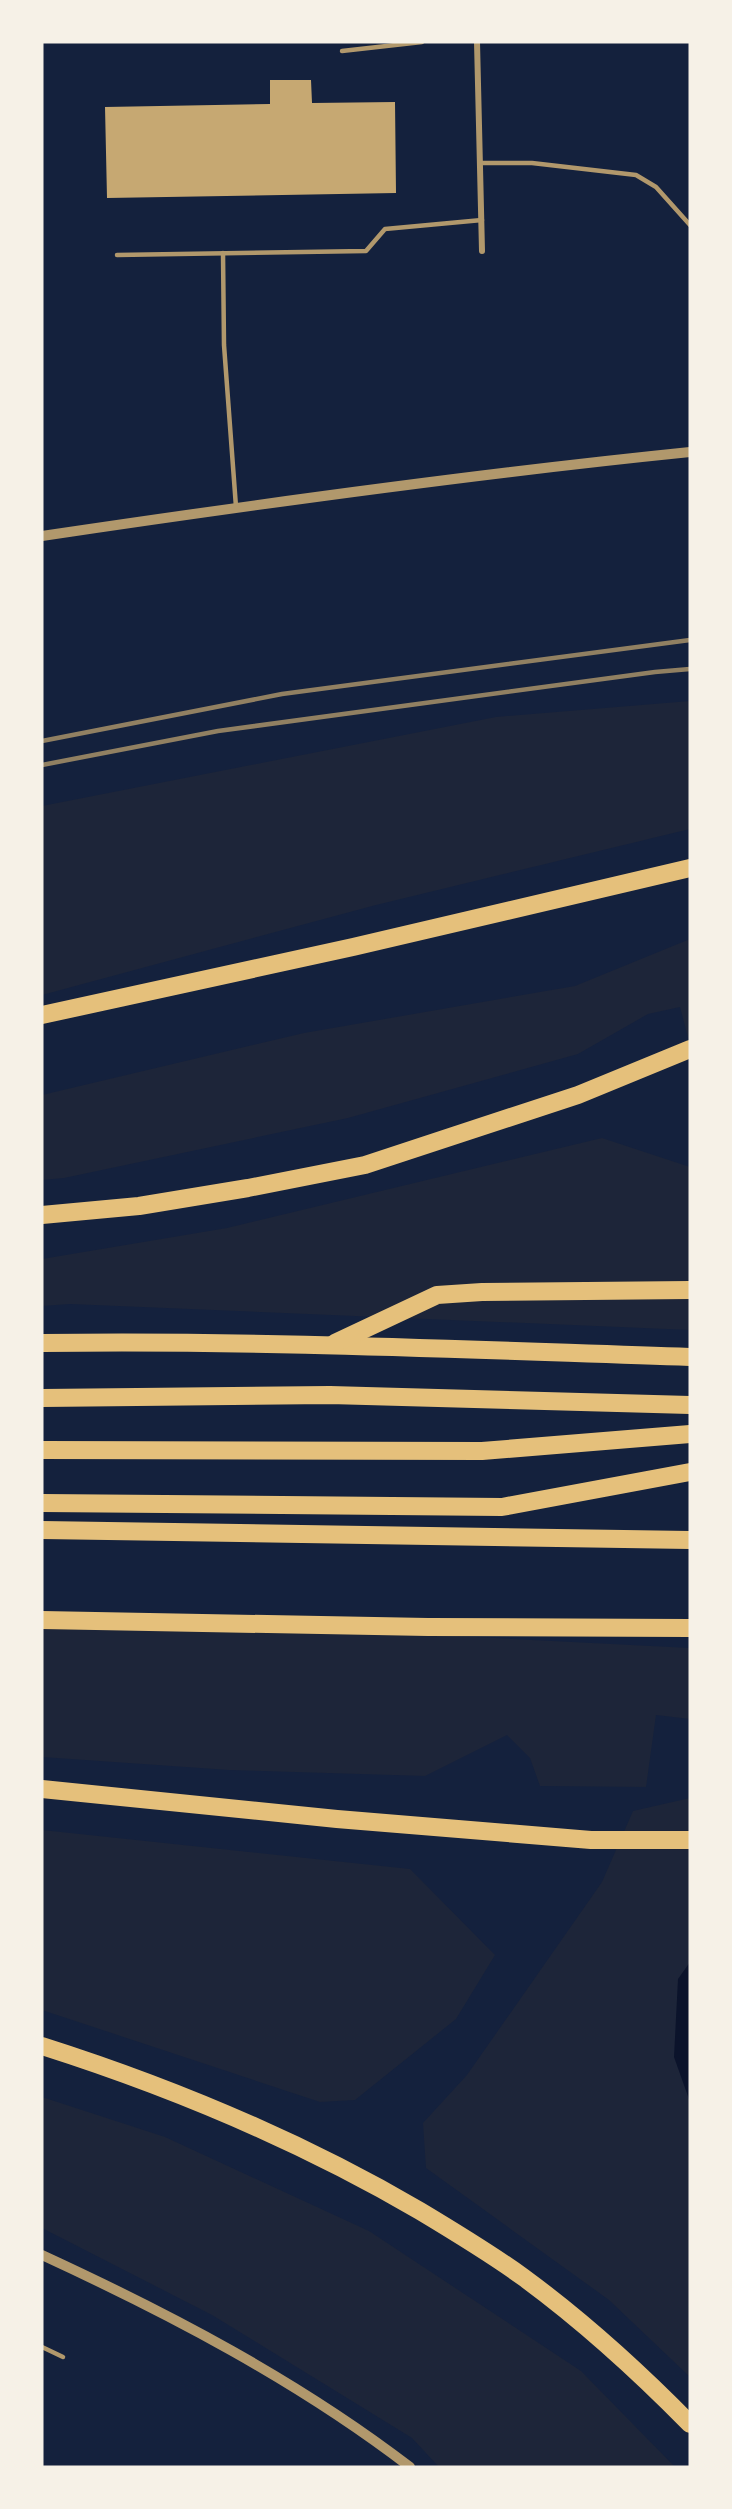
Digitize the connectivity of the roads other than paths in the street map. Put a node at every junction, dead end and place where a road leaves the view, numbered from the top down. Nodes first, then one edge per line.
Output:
1 (422, 42) edge
2 (477, 42) edge
3 (342, 51) dead end
4 (480, 163) junction
5 (482, 220) junction
6 (690, 225) edge
7 (482, 250) dead end
8 (223, 253) junction
9 (117, 255) dead end
10 (690, 452) edge
11 (236, 507) junction
12 (42, 536) edge
13 (690, 868) edge
14 (42, 1015) edge
15 (690, 1049) edge
16 (42, 1215) edge
17 (690, 1290) edge
18 (42, 1343) edge
19 (331, 1345) junction
20 (690, 1357) edge
21 (42, 1398) edge
22 (690, 1405) edge
23 (690, 1434) edge
24 (42, 1450) edge
25 (690, 1472) edge
26 (42, 1503) edge
27 (42, 1530) edge
28 (690, 1540) edge
29 (42, 1620) edge
30 (690, 1628) edge
31 (42, 1789) edge
32 (690, 1840) edge
33 (42, 2046) edge
34 (42, 2255) edge
35 (42, 2348) edge
36 (63, 2357) dead end
37 (690, 2424) edge
38 (410, 2467) edge

1 - 3 lane
2 - 4 street
4 - 5 street
4 - 6 lane
5 - 7 street
5 - 8 lane
8 - 9 lane
8 - 11 lane
10 - 11 street
11 - 12 street
13 - 14 highway
15 - 16 highway
17 - 19 highway
18 - 19 highway
19 - 20 highway
21 - 22 highway
23 - 24 highway
25 - 26 highway
27 - 28 highway
29 - 30 highway
31 - 32 highway
33 - 37 highway
34 - 38 street
35 - 36 lane

